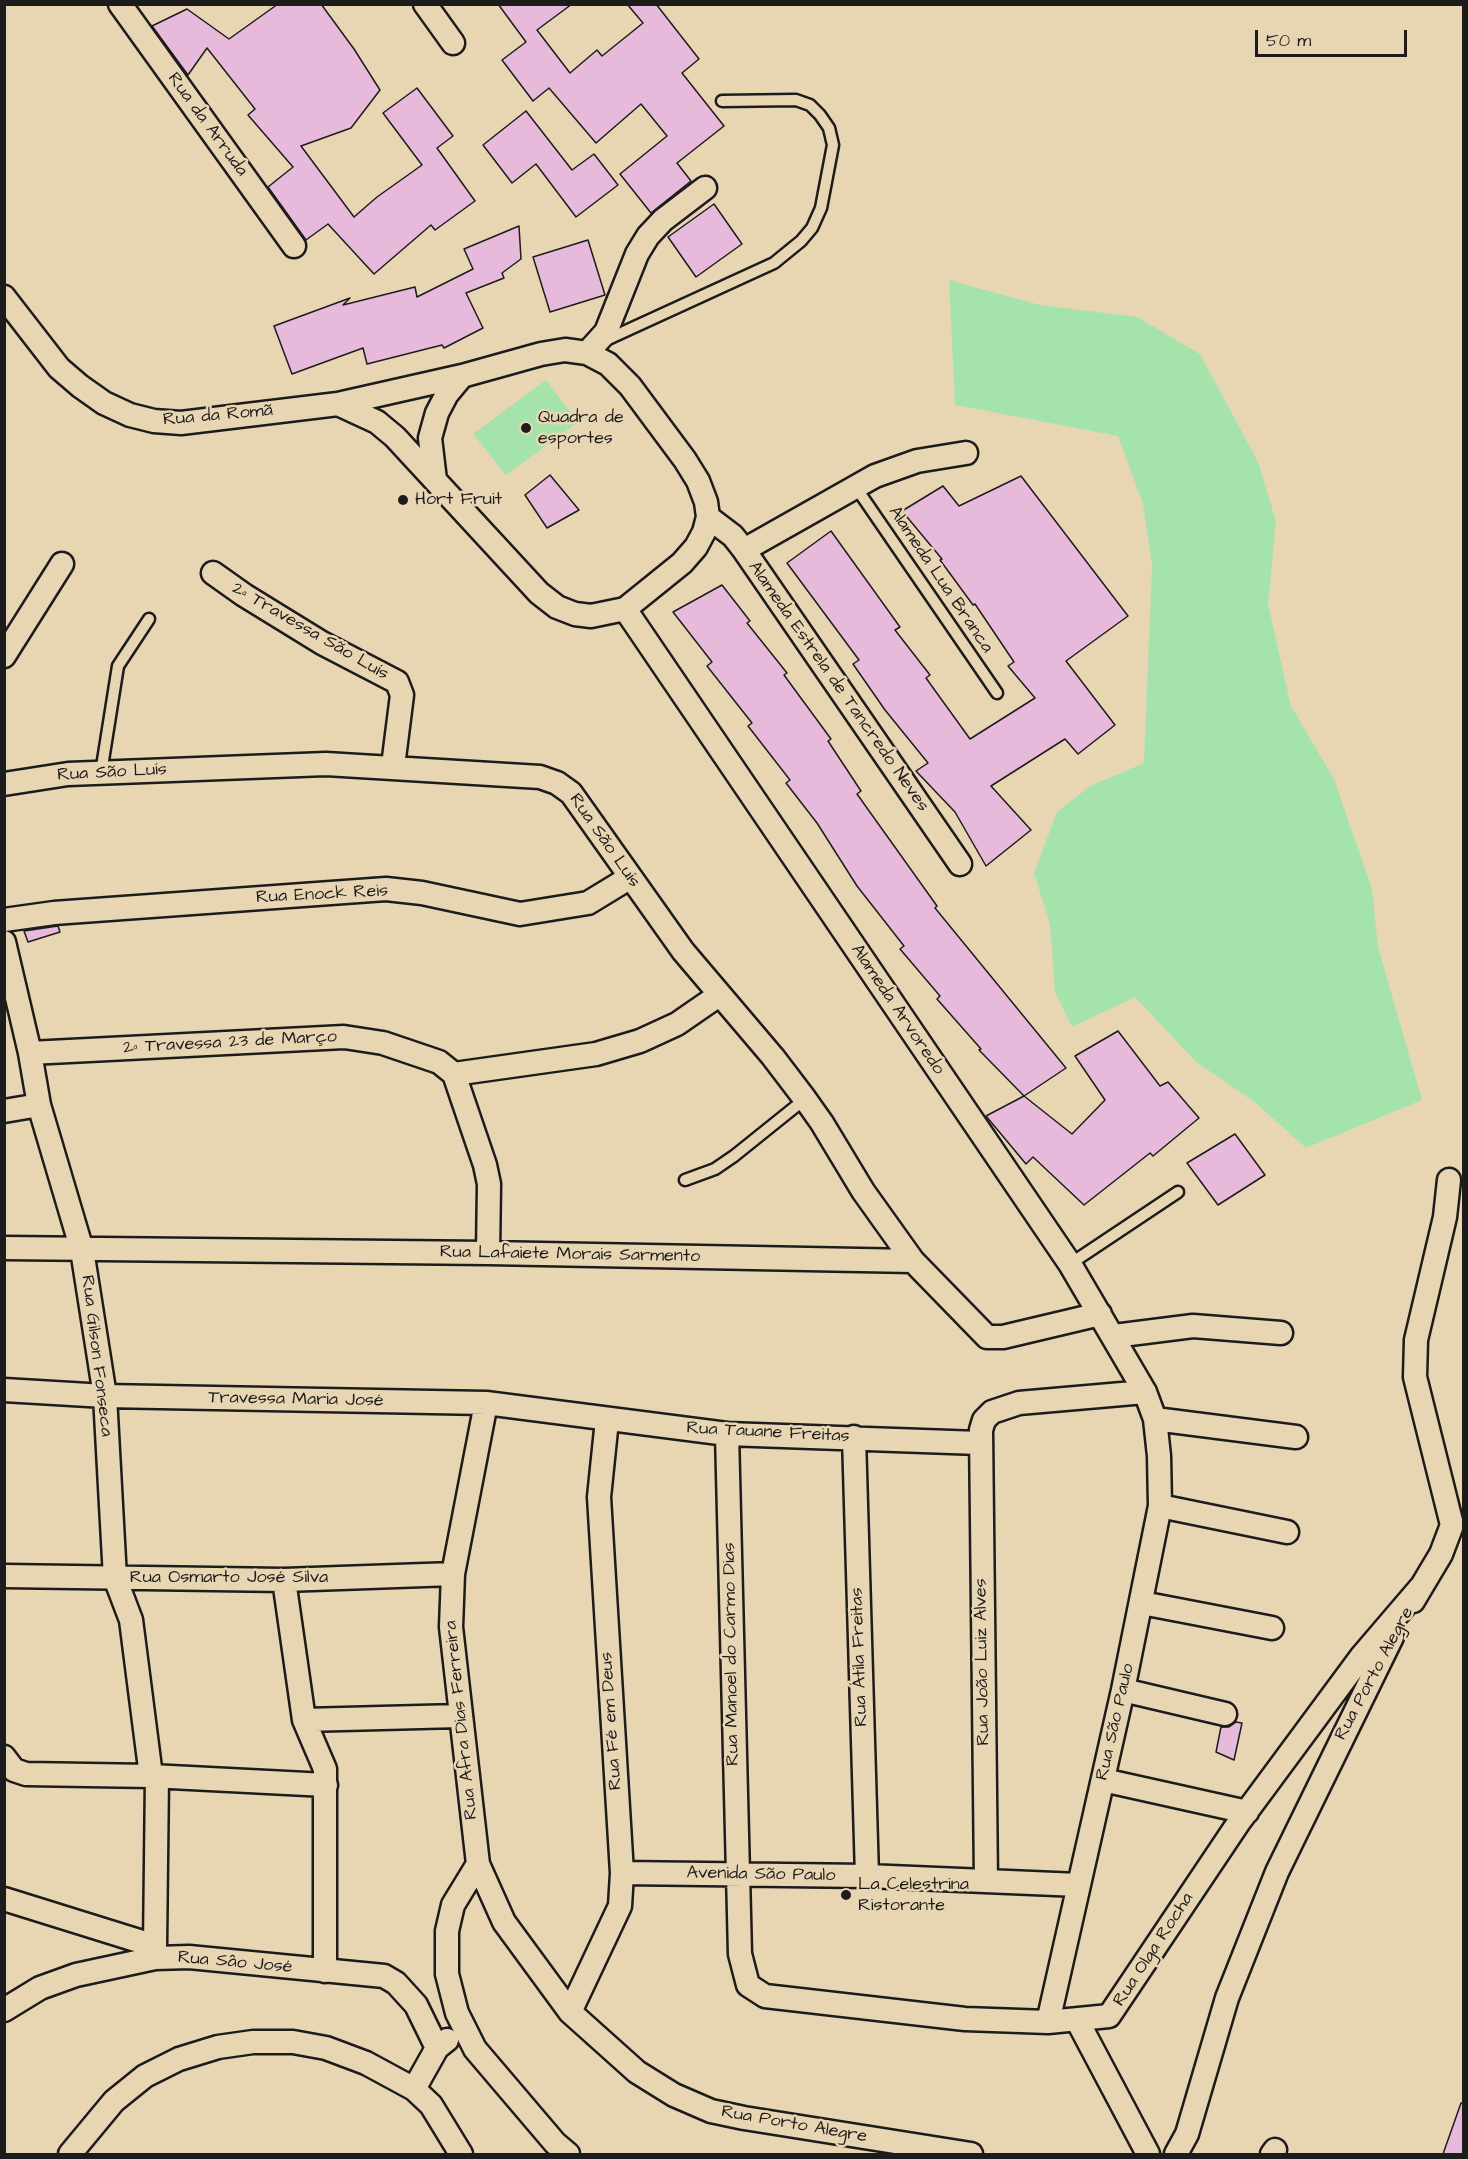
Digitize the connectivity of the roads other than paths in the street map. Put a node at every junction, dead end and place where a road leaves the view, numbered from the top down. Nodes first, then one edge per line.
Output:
1 (120, 4) edge
2 (425, 4) edge
3 (453, 43) dead end
4 (722, 101) dead end
5 (705, 188) dead end
6 (294, 246) dead end
7 (4, 297) edge
8 (592, 349) junction
9 (462, 376) junction
10 (338, 405) junction
11 (966, 453) dead end
12 (435, 480) junction
13 (855, 486) junction
14 (708, 518) junction
15 (744, 550) junction
16 (62, 564) dead end
17 (213, 573) dead end
18 (625, 609) junction
19 (148, 619) dead end
20 (4, 656) edge
21 (997, 693) dead end
22 (393, 766) junction
23 (101, 773) junction
24 (4, 784) edge
25 (960, 864) dead end
26 (629, 878) junction
27 (4, 920) edge
28 (4, 942) edge
29 (9, 975) edge
30 (719, 995) junction
31 (30, 1053) junction
32 (454, 1074) junction
33 (805, 1099) junction
34 (39, 1105) junction
35 (4, 1111) edge
36 (685, 1180) dead end
37 (1449, 1180) dead end
38 (1178, 1192) dead end
39 (4, 1248) edge
40 (82, 1250) junction
41 (488, 1253) junction
42 (913, 1261) junction
43 (1070, 1264) junction
44 (1100, 1314) junction
45 (1281, 1333) dead end
46 (1114, 1336) junction
47 (4, 1390) edge
48 (1145, 1392) junction
49 (105, 1396) junction
50 (486, 1403) junction
51 (1155, 1419) junction
52 (607, 1420) junction
53 (726, 1434) junction
54 (854, 1437) junction
55 (1296, 1437) dead end
56 (980, 1443) junction
57 (1160, 1506) junction
58 (1458, 1525) edge
59 (1287, 1532) dead end
60 (453, 1574) junction
61 (4, 1576) edge
62 (115, 1578) junction
63 (284, 1580) junction
64 (1420, 1588) junction
65 (1142, 1603) junction
66 (1272, 1628) dead end
67 (1123, 1690) junction
68 (1225, 1713) dead end
69 (459, 1716) junction
70 (304, 1720) junction
71 (5, 1760) edge
72 (154, 1777) junction
73 (1103, 1780) junction
74 (326, 1785) junction
75 (1247, 1812) junction
76 (478, 1864) junction
77 (622, 1873) junction
78 (737, 1874) junction
79 (867, 1876) junction
80 (986, 1881) junction
81 (1079, 1885) junction
82 (4, 1899) edge
83 (155, 1952) junction
84 (325, 1971) junction
85 (4, 2010) edge
86 (570, 2012) junction
87 (1077, 2020) junction
88 (1048, 2022) junction
89 (463, 2028) junction
90 (437, 2048) junction
91 (414, 2089) junction
92 (70, 2154) edge
93 (461, 2154) edge
94 (568, 2154) edge
95 (971, 2154) edge
96 (1148, 2154) edge
97 (1176, 2154) edge

1 - 6 street, Rua da Arruda
2 - 3 street
4 - 8 lane
5 - 8 street
7 - 10 street, Rua da Romã
8 - 9 street, Rua da Romã
8 - 14 street
9 - 10 street, Rua da Romã
9 - 12 street
10 - 12 street
11 - 13 street
12 - 18 street
13 - 15 street
13 - 21 lane, Alameda Lua Branca
14 - 15 street, Alameda Estrela de Tancredo Neves
14 - 18 street
15 - 25 street, Alameda Estrela de Tancredo Neves
16 - 20 street
17 - 22 street, 2ª Travessa São Luís
18 - 43 street, Alameda Arvoredo
19 - 23 lane
22 - 23 street, Rua São Luís
22 - 26 street, Rua São Luís
23 - 24 street, Rua São Luís
26 - 27 street, Rua Enock Reis
26 - 30 street, Rua São Luís
28 - 29 street, Rua Gilson Fonseca
29 - 31 street, Rua Gilson Fonseca
30 - 32 street
30 - 33 street, Rua São Luís
31 - 32 street, 2ª Travessa 23 de Março
31 - 34 street, Rua Gilson Fonseca
32 - 41 street
33 - 36 lane
33 - 42 street, Rua São Luís
34 - 35 street
34 - 40 street, Rua Gilson Fonseca
37 - 58 street, Rua Porto Alegre
38 - 43 lane
39 - 40 street, Rua Lafaiete Morais Sarmento
40 - 41 street, Rua Lafaiete Morais Sarmento
40 - 49 street, Rua Gilson Fonseca
41 - 42 street, Rua Lafaiete Morais Sarmento
42 - 44 street
43 - 44 street, Alameda Arvoredo
44 - 46 street, Alameda Arvoredo
45 - 46 street
46 - 48 street, Alameda Arvoredo
47 - 49 street, Travessa Maria José
48 - 51 street, Alameda Arvoredo
48 - 56 street
49 - 50 street, Travessa Maria José
49 - 62 street, Rua Gilson Fonseca
50 - 52 street, Rua Tauane Freitas
50 - 60 street, Rua Afra Dias Ferreira
51 - 55 street
51 - 57 street, Rua São Paulo
52 - 53 street, Rua Tauane Freitas
52 - 77 street, Rua Fé em Deus
53 - 54 street, Rua Tauane Freitas
53 - 78 street, Rua Manoel do Carmo Dias
54 - 56 street, Rua Tauane Freitas
54 - 79 street, Rua Átila Freitas
56 - 80 street, Rua João Luiz Alves
57 - 59 street
57 - 65 street, Rua São Paulo
58 - 64 street, Rua Porto Alegre
60 - 63 street, Rua Osmarto José Silva
60 - 69 street, Rua Afra Dias Ferreira
61 - 62 street, Rua Osmarto José Silva
62 - 63 street, Rua Osmarto José Silva
62 - 72 street, Rua Gilson Fonseca
63 - 70 street
64 - 75 street, Rua Olga Rocha
64 - 97 street, Rua Porto Alegre
65 - 66 street
65 - 67 street, Rua São Paulo
67 - 68 street
67 - 73 street, Rua São Paulo
69 - 70 street
69 - 76 street, Rua Afra Dias Ferreira
70 - 74 street
71 - 72 street
72 - 74 street
72 - 83 street, Rua Gilson Fonseca
73 - 75 street
73 - 81 street, Rua São Paulo
74 - 84 street
75 - 87 street, Rua Olga Rocha
76 - 86 street, Rua Porto Alegre
76 - 89 street
77 - 78 street, Avenida São Paulo
77 - 86 street, Rua Fé em Deus
78 - 79 street, Avenida São Paulo
78 - 88 street, Rua Olga Rocha
79 - 80 street, Avenida São Paulo
80 - 81 street, Avenida São Paulo
81 - 88 street, Rua São Paulo
82 - 83 street
83 - 84 street, Rua Sâo José
83 - 85 street, Rua Sâo José
84 - 90 street, Rua Sâo José
86 - 95 street, Rua Porto Alegre
87 - 88 street, Rua Olga Rocha
87 - 96 street
89 - 90 street
89 - 94 street
90 - 91 street
91 - 92 street
91 - 93 street

